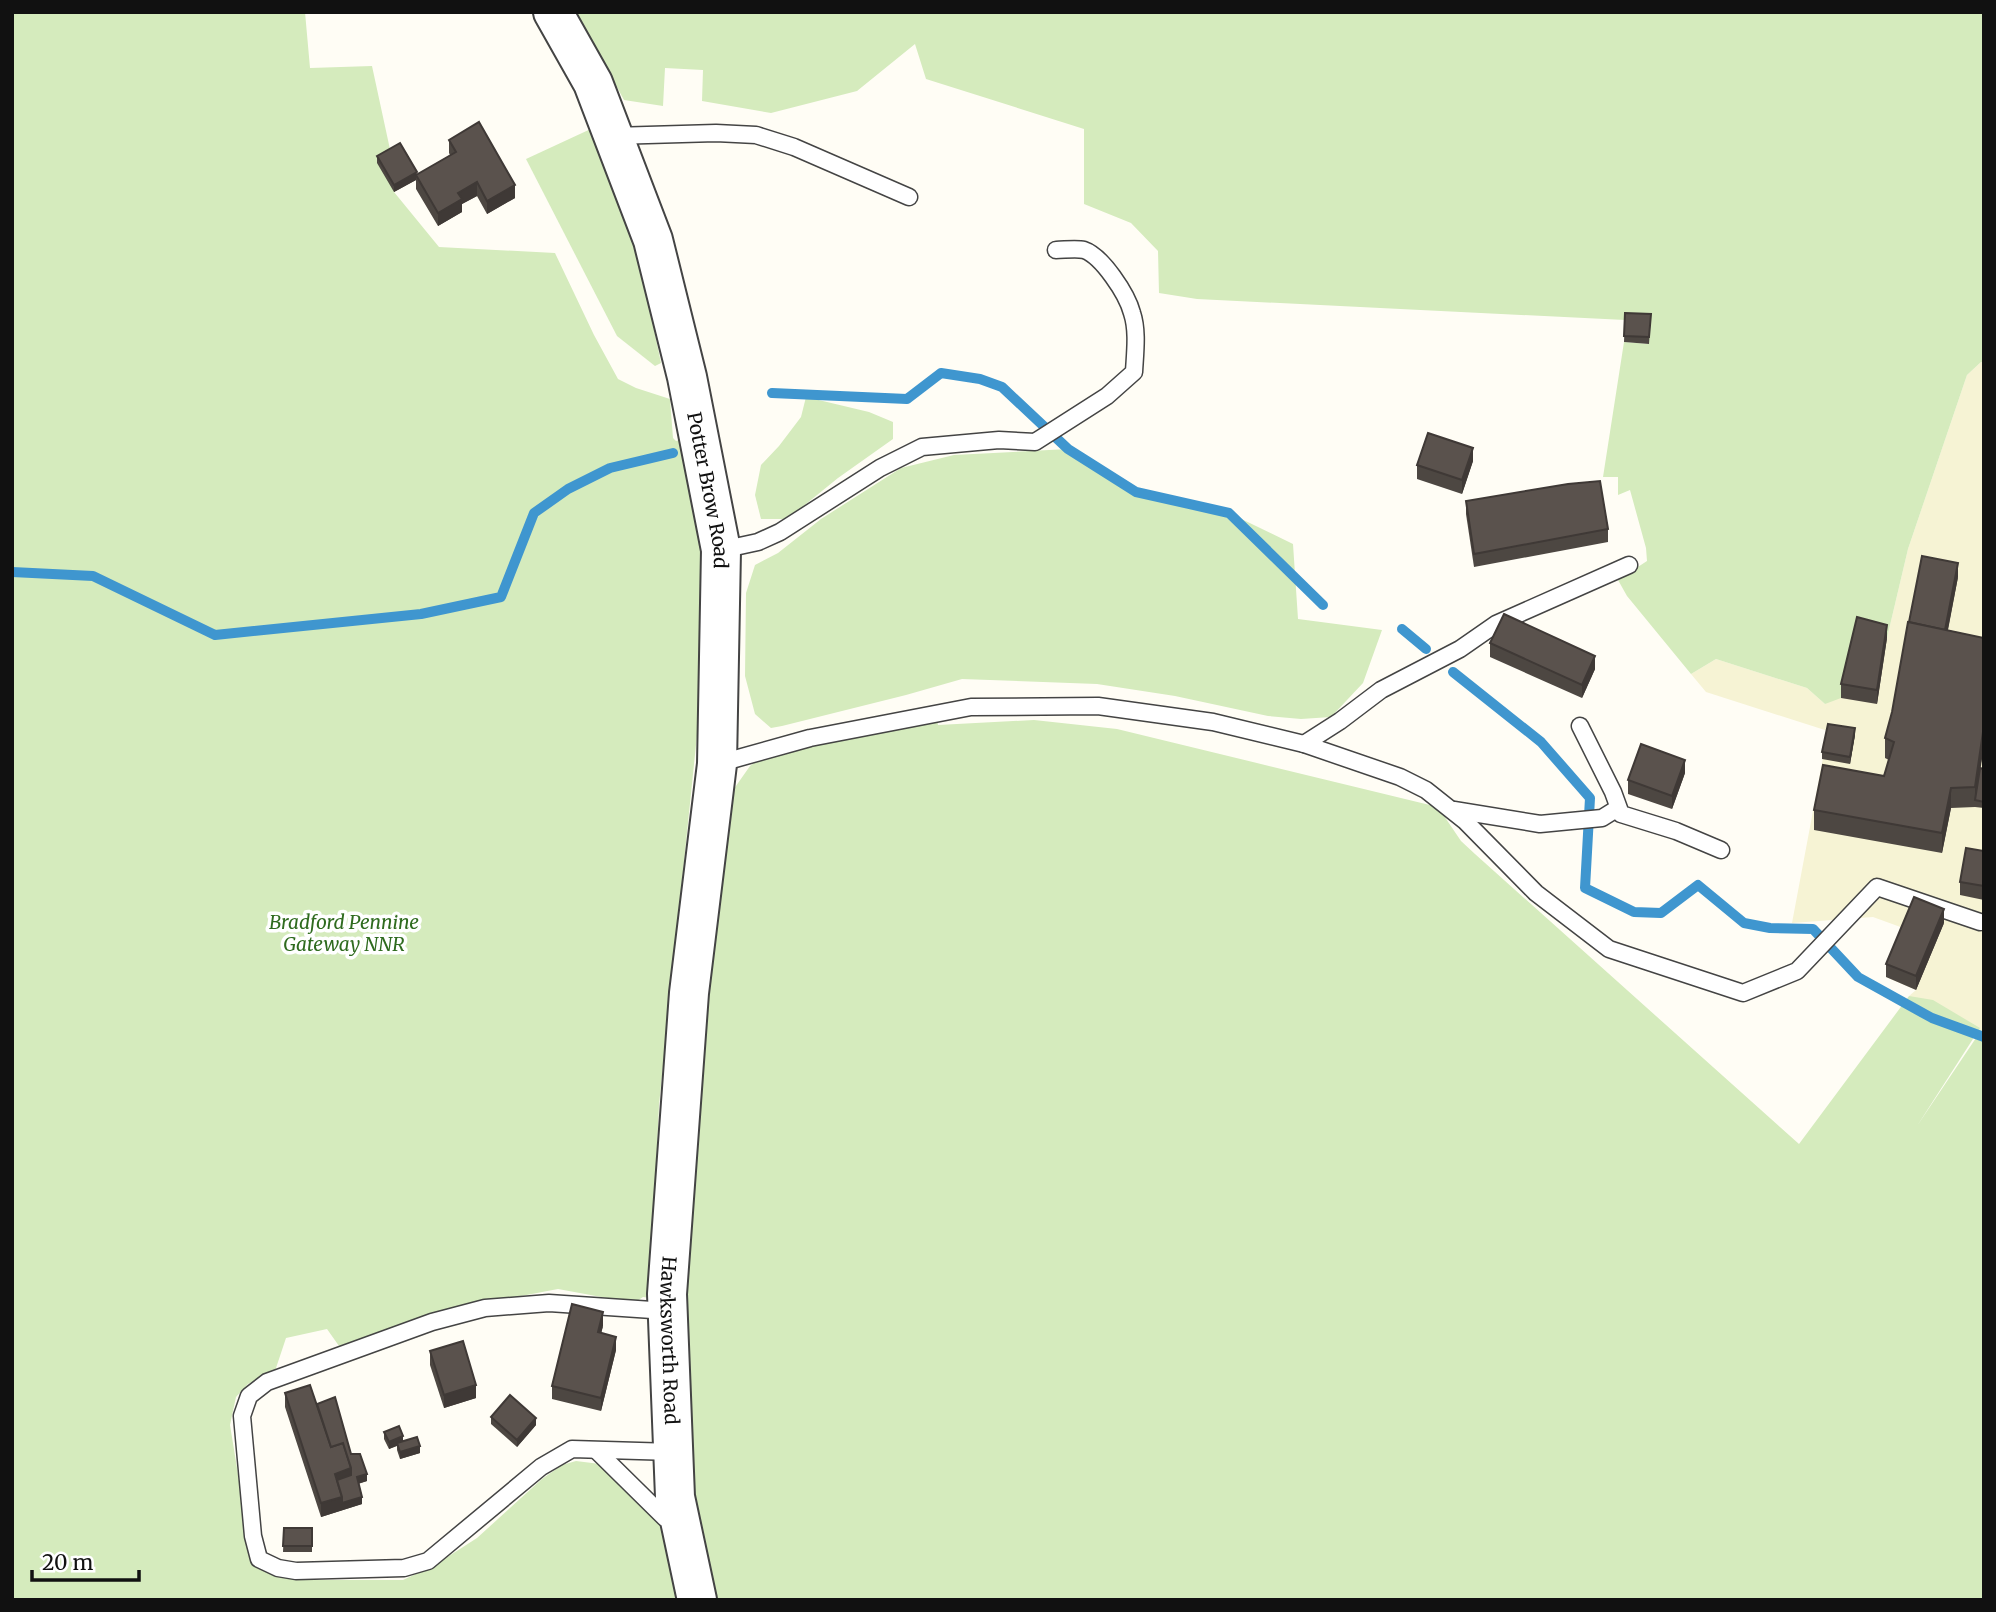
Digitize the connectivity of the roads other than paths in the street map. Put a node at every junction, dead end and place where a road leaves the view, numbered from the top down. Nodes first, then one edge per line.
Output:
1 (554, 12) edge
2 (613, 136) junction
3 (909, 197) dead end
4 (1056, 250) dead end
5 (721, 550) junction
6 (1629, 565) dead end
7 (1580, 726) dead end
8 (1304, 744) junction
9 (717, 764) junction
10 (1618, 808) junction
11 (1452, 810) junction
12 (1721, 850) dead end
13 (1980, 922) dead end
14 (688, 993) joint
15 (667, 1311) junction
16 (597, 1451) junction
17 (674, 1452) junction
18 (679, 1521) junction
19 (697, 1600) edge

1 - 2 street, Potter Brow Road
2 - 3 lane
2 - 5 street, Potter Brow Road
4 - 5 lane
5 - 9 street, Potter Brow Road
6 - 8 lane
7 - 10 lane
8 - 9 lane
8 - 11 lane
9 - 14 street, Potter Brow Road
10 - 11 lane
10 - 12 lane
11 - 13 lane
14 - 15 street, Hawksworth Road
15 - 16 lane
15 - 17 street, Hawksworth Road
16 - 17 lane
16 - 18 lane
17 - 18 street, Hawksworth Road
18 - 19 street, Hawksworth Road

